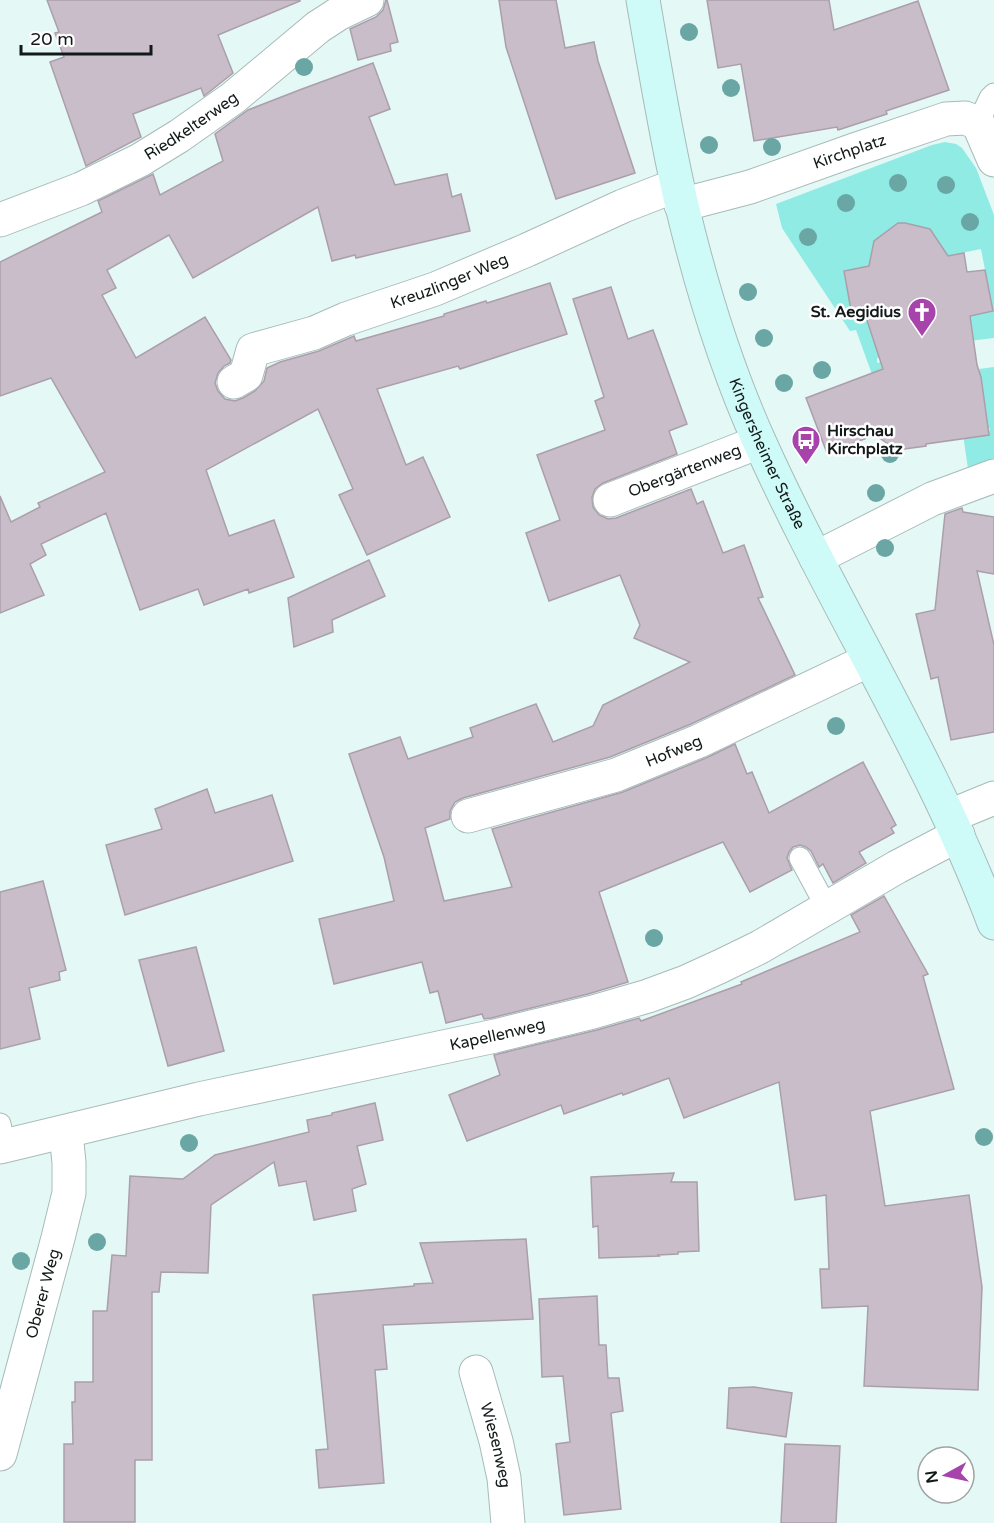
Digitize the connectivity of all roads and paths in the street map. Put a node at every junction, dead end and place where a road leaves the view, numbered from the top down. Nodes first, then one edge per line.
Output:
1 (367, 0) edge
2 (643, 0) edge
3 (994, 94) edge
4 (978, 123) junction
5 (994, 160) edge
6 (679, 195) junction
7 (0, 220) edge
8 (234, 382) dead end
9 (759, 442) junction
10 (994, 476) edge
11 (610, 500) dead end
12 (816, 558) junction
13 (869, 660) junction
14 (994, 798) edge
15 (468, 816) dead end
16 (954, 825) junction
17 (800, 858) dead end
18 (827, 908) junction
19 (994, 922) edge
20 (66, 1132) junction
21 (2, 1139) edge
22 (476, 1372) dead end
23 (0, 1454) edge
24 (508, 1523) edge

1 - 7 street, Riedkelterweg
2 - 6 main road, Kingersheimer Straße
3 - 4 lane
4 - 5 street
4 - 6 street, Kirchplatz
6 - 8 street, Kreuzlinger Weg
6 - 9 main road, Kingersheimer Straße
9 - 11 street, Obergärtenweg
9 - 12 main road, Kingersheimer Straße
10 - 12 street
12 - 13 main road, Kingersheimer Straße
13 - 15 street, Hofweg
13 - 16 main road, Kingersheimer Straße
14 - 16 street, Kapellenweg
16 - 18 street, Kapellenweg
16 - 19 main road, Kingersheimer Straße
17 - 18 lane
18 - 20 street, Kapellenweg
20 - 21 street, Kapellenweg
20 - 23 street, Oberer Weg
22 - 24 street, Wiesenweg

